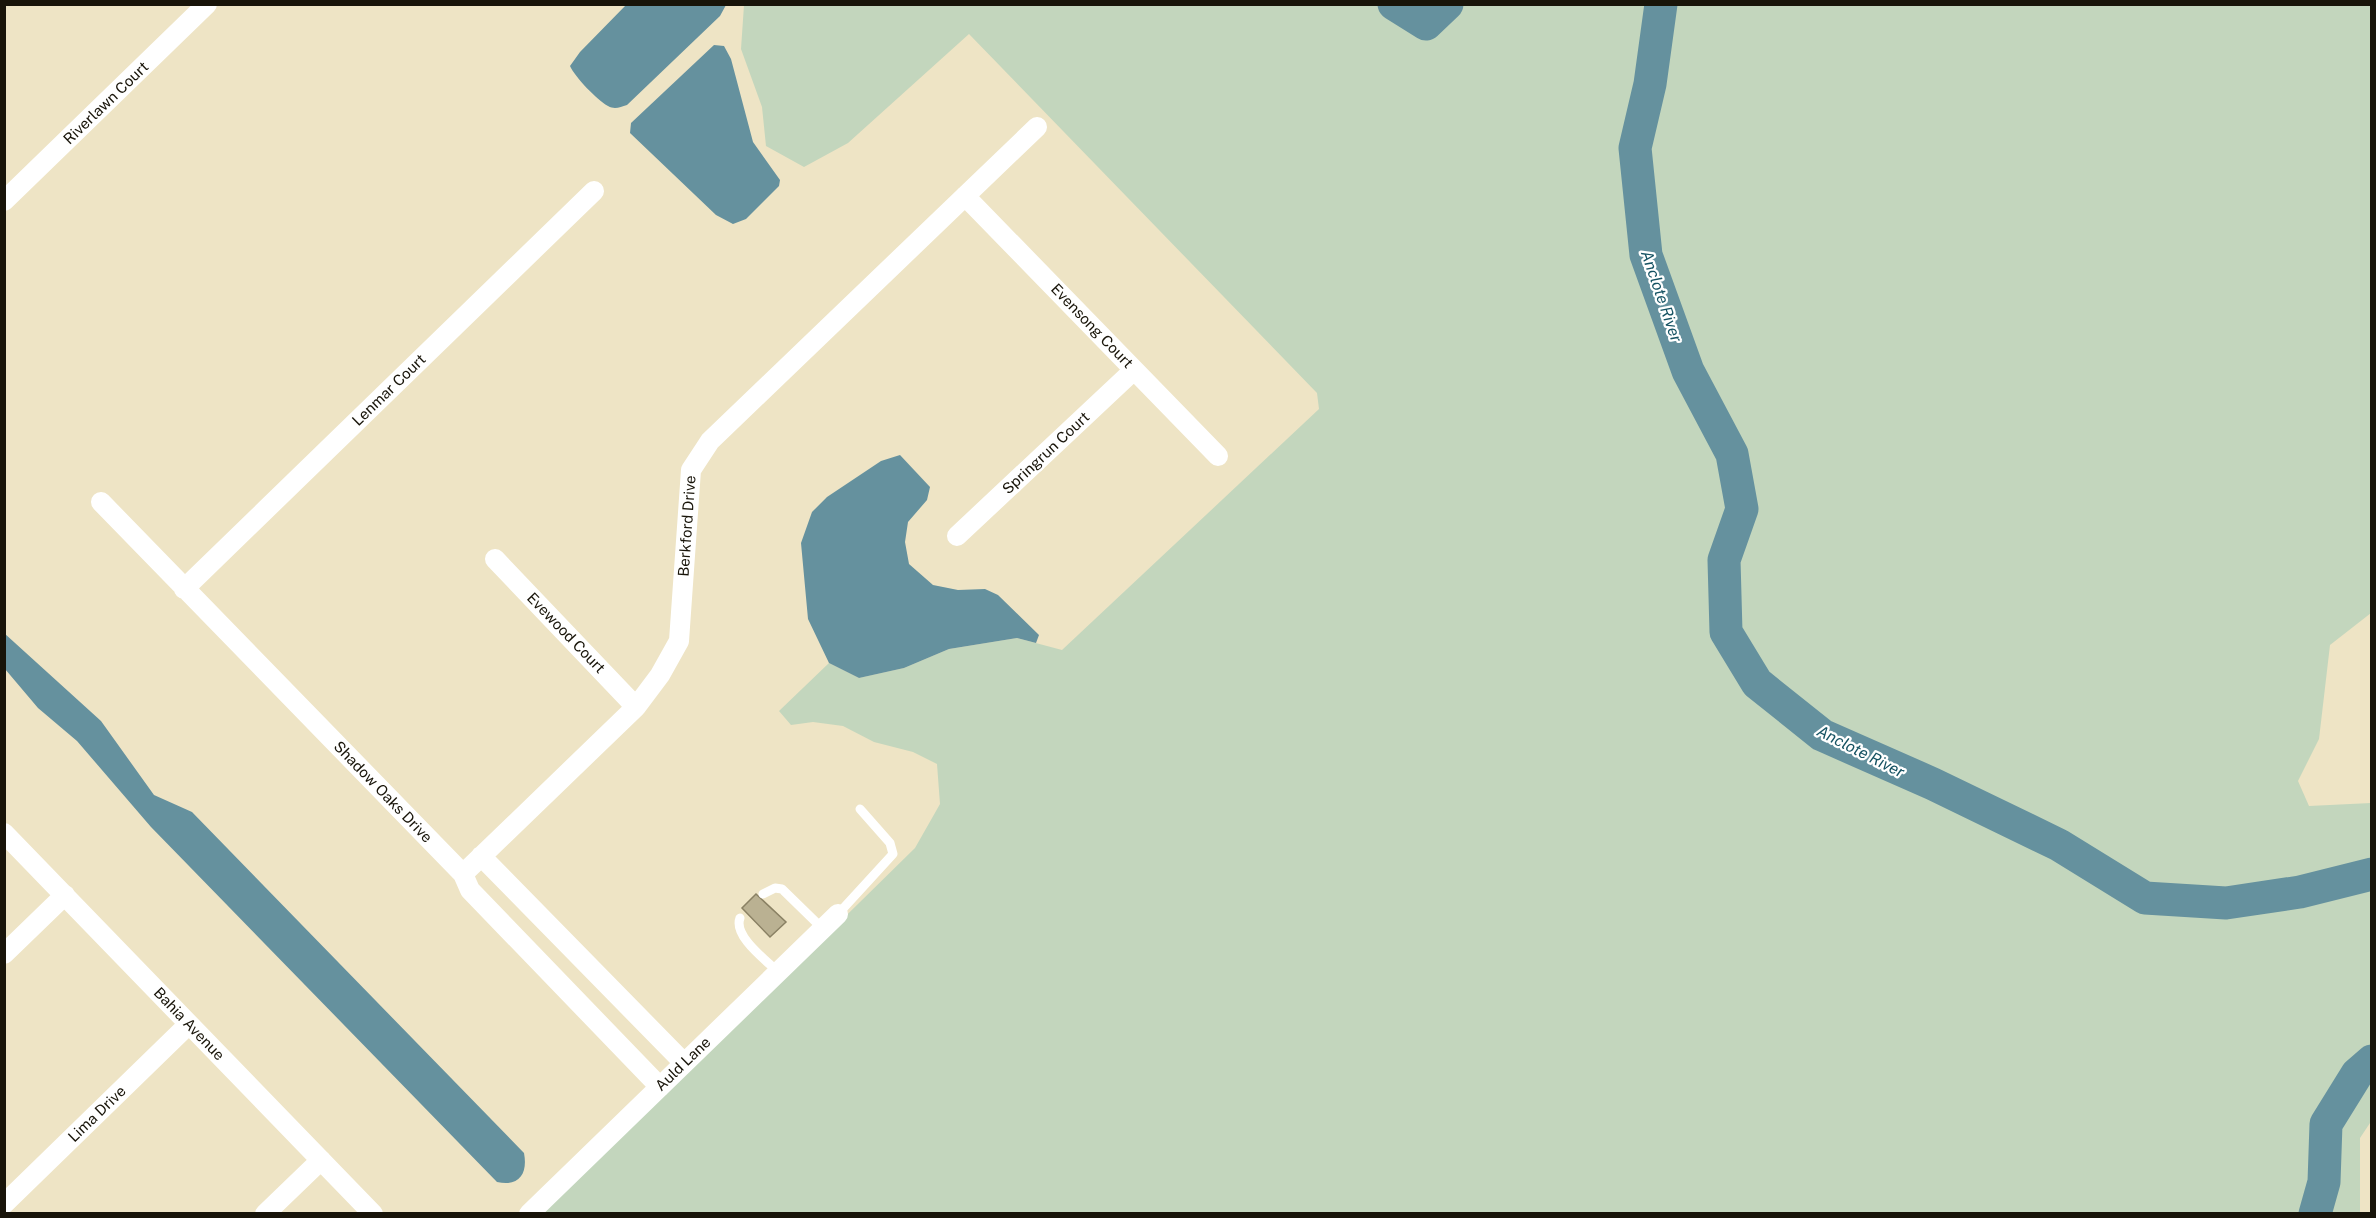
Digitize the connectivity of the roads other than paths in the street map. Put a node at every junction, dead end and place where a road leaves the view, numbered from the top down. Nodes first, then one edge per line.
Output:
1 (207, 4) edge
2 (1036, 128) dead end
3 (594, 191) dead end
4 (965, 196) junction
5 (4, 201) edge
6 (1134, 370) junction
7 (1218, 456) dead end
8 (101, 502) dead end
9 (957, 536) dead end
10 (495, 559) dead end
11 (184, 589) junction
12 (636, 707) junction
13 (860, 808) dead end
14 (4, 833) edge
15 (481, 856) junction
16 (463, 874) junction
17 (763, 894) dead end
18 (65, 895) junction
19 (838, 914) joint
20 (740, 918) dead end
21 (823, 929) junction
22 (4, 954) edge
23 (778, 972) junction
24 (189, 1024) junction
25 (684, 1064) junction
26 (660, 1087) junction
27 (321, 1160) junction
28 (4, 1204) edge
29 (265, 1214) edge
30 (373, 1214) edge
31 (529, 1214) edge

1 - 5 street, Riverlawn Court
2 - 4 street, Berkford Drive
3 - 11 street, Lenmar Court
4 - 6 street, Evensong Court
4 - 12 street, Berkford Drive
6 - 7 street, Evensong Court
6 - 9 street, Springrun Court
8 - 11 street, Shadow Oaks Drive
10 - 12 street, Evewood Court
11 - 16 street, Shadow Oaks Drive
12 - 15 street, Berkford Drive
13 - 19 lane
14 - 18 street, Bahia Avenue
15 - 16 street, Berkford Drive
15 - 25 street
16 - 26 street, Shadow Oaks Drive
17 - 21 lane
18 - 22 street
18 - 24 street, Bahia Avenue
19 - 21 street, Auld Lane
20 - 23 lane
21 - 23 street, Auld Lane
23 - 25 street, Auld Lane
24 - 27 street, Bahia Avenue
24 - 28 street, Lima Drive
25 - 26 street, Auld Lane
26 - 31 street, Auld Lane
27 - 29 street
27 - 30 street, Bahia Avenue

